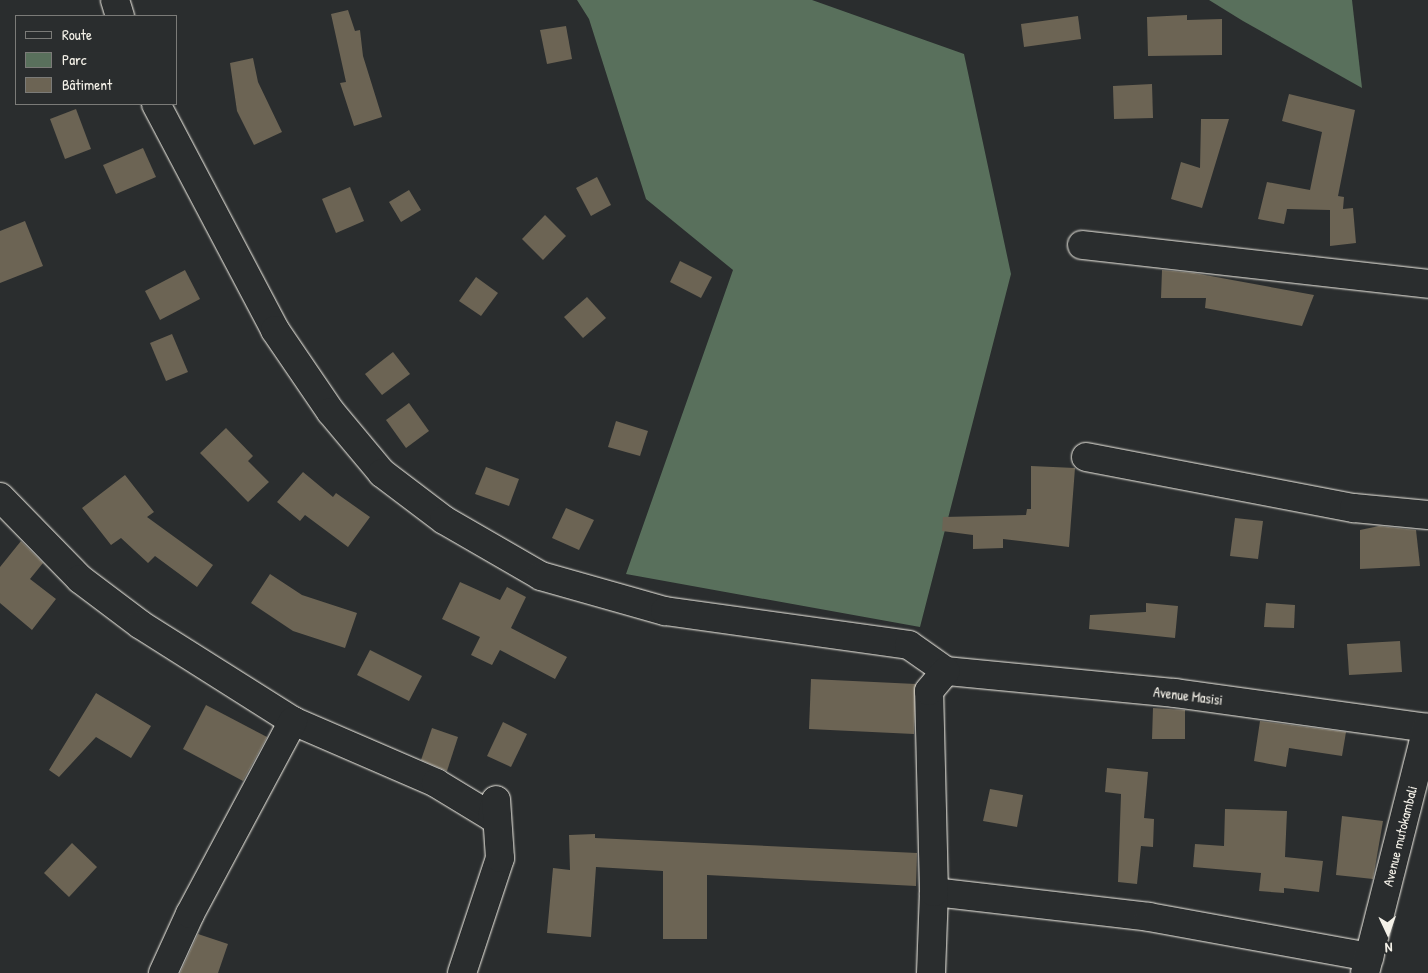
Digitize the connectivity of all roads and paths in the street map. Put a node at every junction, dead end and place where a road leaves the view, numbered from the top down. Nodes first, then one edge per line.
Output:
1 (115, 0) edge
2 (120, 15) edge
3 (157, 105) edge
4 (1082, 245) dead end
5 (1428, 284) edge
6 (1086, 457) dead end
7 (0, 497) edge
8 (1428, 515) edge
9 (946, 671) junction
10 (293, 721) junction
11 (1427, 728) edge
12 (934, 892) junction
13 (1367, 965) edge
14 (163, 973) edge
15 (462, 973) edge
16 (931, 973) edge

1 - 2 street
3 - 9 street
4 - 5 street
6 - 8 street
7 - 10 street
9 - 11 street, Avenue Masisi
9 - 12 street
10 - 14 street
10 - 15 street
11 - 13 street, Avenue mutokambali
12 - 13 street
12 - 16 street

